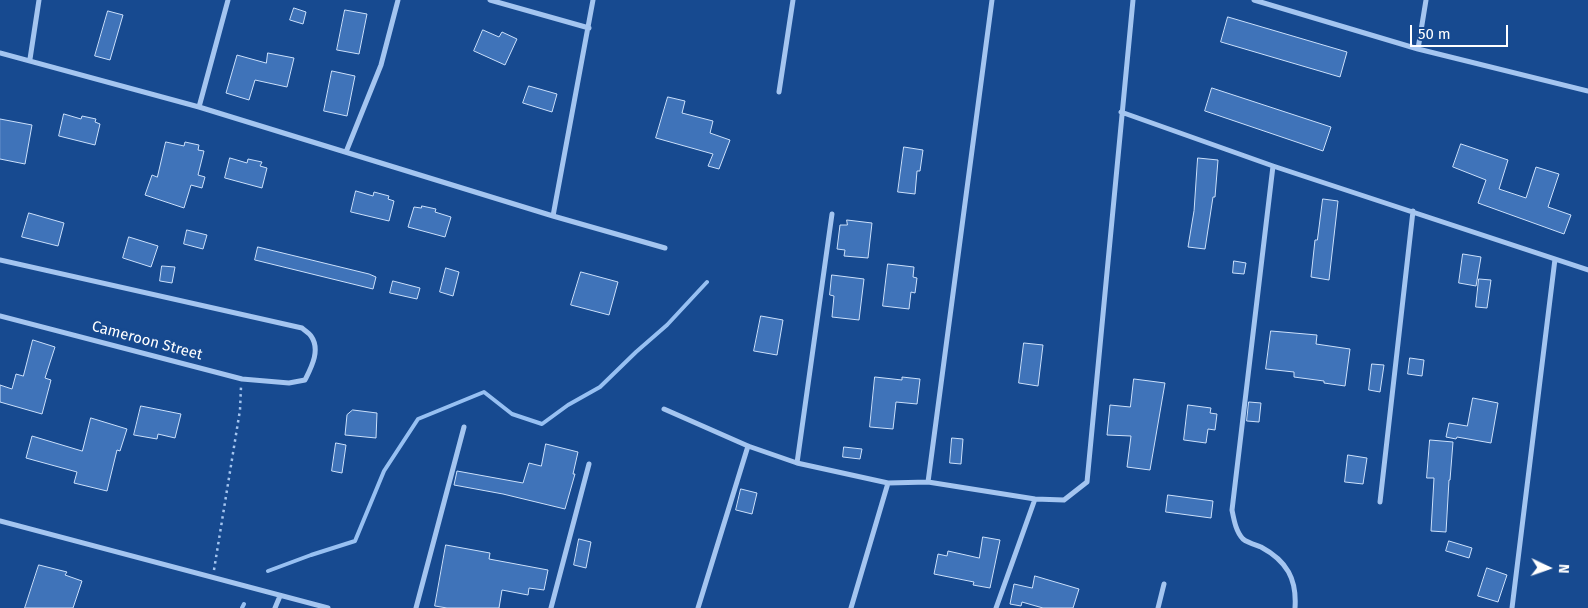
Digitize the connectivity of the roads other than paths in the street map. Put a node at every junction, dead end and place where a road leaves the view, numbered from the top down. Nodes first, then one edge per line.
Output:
1 (39, 0) edge
2 (228, 0) edge
3 (398, 0) edge
4 (490, 0) edge
5 (593, 0) edge
6 (793, 0) edge
7 (992, 0) edge
8 (1133, 0) edge
9 (1254, 0) edge
10 (1426, 0) edge
11 (1264, 1) edge
12 (589, 28) junction
13 (1418, 49) junction
14 (0, 53) edge
15 (30, 60) junction
16 (1588, 91) edge
17 (779, 92) dead end
18 (199, 107) junction
19 (1121, 112) junction
20 (346, 152) junction
21 (1273, 166) junction
22 (1413, 210) junction
23 (832, 214) dead end
24 (553, 216) junction
25 (665, 248) dead end
26 (1555, 259) junction
27 (0, 260) edge
28 (1588, 270) edge
29 (0, 316) edge
30 (664, 410) dead end
31 (464, 427) dead end
32 (748, 446) junction
33 (797, 463) junction
34 (589, 464) dead end
35 (928, 482) junction
36 (888, 484) junction
37 (1035, 499) junction
38 (1380, 502) dead end
39 (0, 521) edge
40 (1164, 584) dead end
41 (280, 596) junction
42 (275, 608) edge
43 (328, 608) edge
44 (416, 608) edge
45 (551, 608) edge
46 (698, 608) edge
47 (851, 608) edge
48 (996, 608) edge
49 (1158, 608) edge
50 (1295, 608) edge
51 (1512, 608) edge

1 - 15 street
2 - 18 street
3 - 20 street
4 - 12 street
5 - 12 street
6 - 17 street
7 - 35 street
8 - 19 street
9 - 11 street
10 - 13 street
11 - 13 street
12 - 24 street
13 - 16 street
14 - 15 street
15 - 18 street
18 - 20 street
19 - 21 street
19 - 37 street
20 - 24 street
21 - 22 street
21 - 50 street
22 - 26 street
22 - 38 street
23 - 33 street
24 - 25 street
26 - 28 street
26 - 51 street
27 - 29 street, Cameroon Street
30 - 32 street
31 - 44 street
32 - 33 street
32 - 46 street
33 - 36 street
34 - 45 street
35 - 36 street
35 - 37 street
36 - 47 street
37 - 48 street
39 - 41 street
40 - 49 street
41 - 42 street
41 - 43 street

